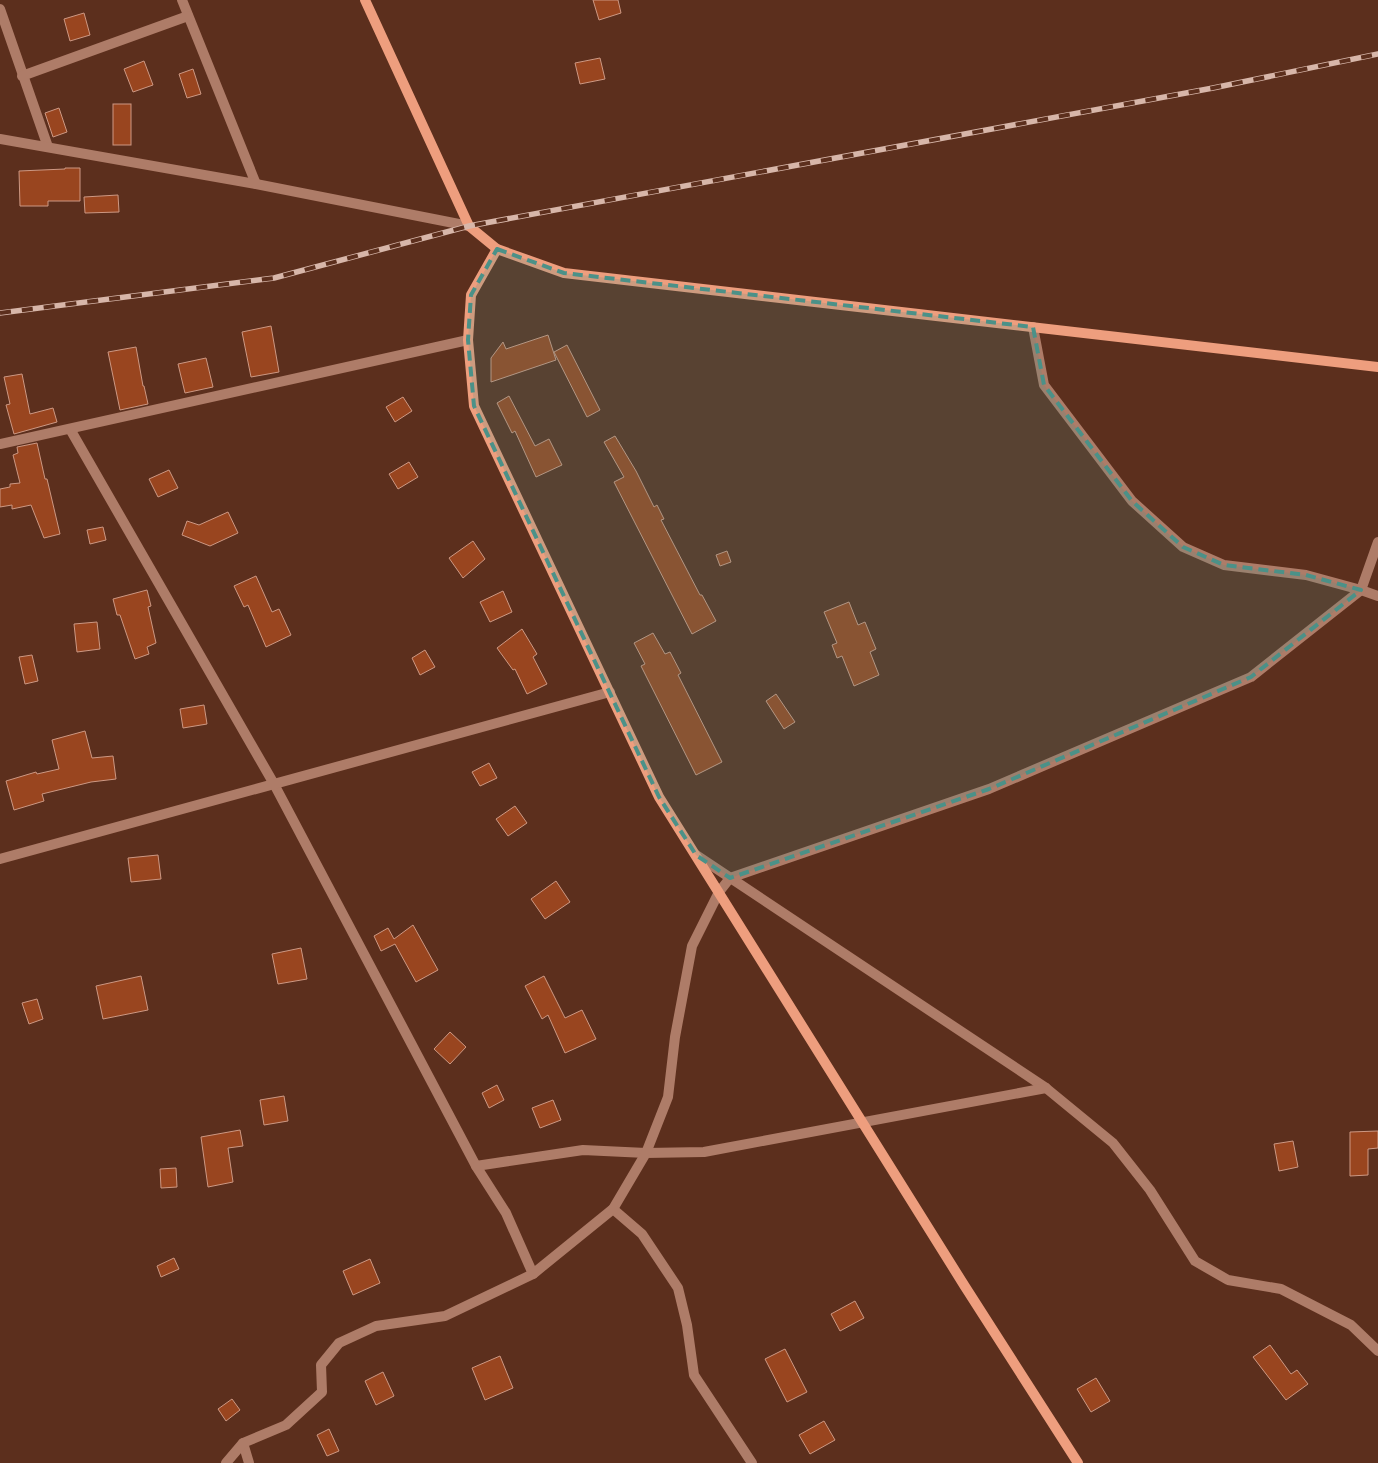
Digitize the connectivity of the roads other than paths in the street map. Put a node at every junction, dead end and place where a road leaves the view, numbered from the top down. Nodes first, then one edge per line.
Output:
1 (182, 0) edge
2 (366, 0) edge
3 (0, 9) edge
4 (188, 16) junction
5 (22, 76) junction
6 (0, 139) edge
7 (48, 147) junction
8 (256, 184) junction
9 (469, 226) junction
10 (497, 249) junction
11 (1033, 327) junction
12 (468, 340) junction
13 (1378, 367) edge
14 (70, 429) junction
15 (0, 444) edge
16 (1378, 543) edge
17 (1361, 590) junction
18 (1378, 596) edge
19 (610, 692) junction
20 (274, 784) junction
21 (696, 855) junction
22 (0, 859) edge
23 (730, 878) junction
24 (719, 892) junction
25 (1046, 1088) junction
26 (862, 1122) junction
27 (646, 1153) junction
28 (476, 1166) junction
29 (613, 1209) junction
30 (533, 1274) junction
31 (1378, 1351) edge
32 (244, 1443) junction
33 (226, 1463) edge
34 (249, 1463) edge
35 (752, 1463) edge
36 (1078, 1463) edge

1 - 4 street
2 - 9 main road
3 - 5 street
4 - 5 street
4 - 8 street
5 - 7 street
6 - 7 street
7 - 8 street
8 - 9 street
9 - 10 main road
10 - 11 main road
10 - 12 main road
11 - 13 main road
11 - 17 street
12 - 14 street
12 - 19 main road
14 - 15 street
14 - 20 street
16 - 17 street
17 - 18 street
17 - 23 street
19 - 20 street
19 - 21 main road
20 - 22 street
20 - 28 street
21 - 23 street
21 - 24 main road
23 - 24 street
23 - 25 street
24 - 26 main road
24 - 27 street
25 - 26 street
25 - 31 street
26 - 27 street
26 - 36 main road
27 - 28 street
27 - 29 street
28 - 30 street
29 - 30 street
29 - 35 street
30 - 32 street
32 - 33 street
32 - 34 street

